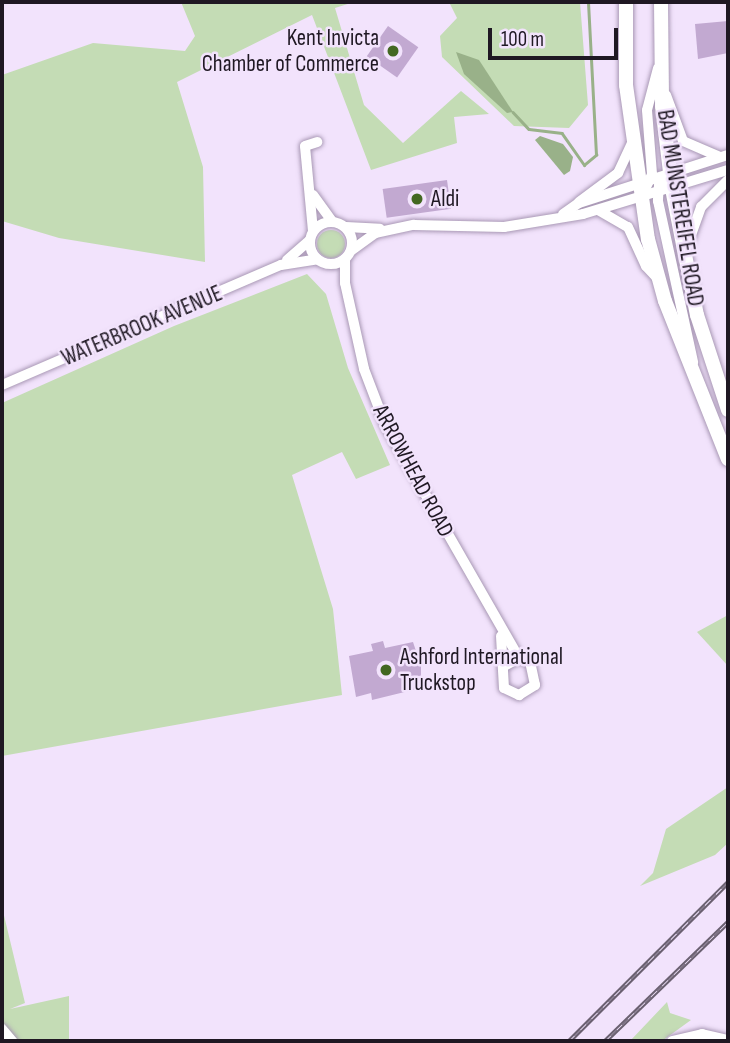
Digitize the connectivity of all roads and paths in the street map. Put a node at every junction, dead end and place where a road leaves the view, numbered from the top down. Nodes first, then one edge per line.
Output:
1 (626, 2) edge
2 (661, 2) edge
3 (661, 57) junction
4 (661, 75) junction
5 (633, 135) junction
6 (317, 142) dead end
7 (725, 156) edge
8 (728, 170) edge
9 (728, 180) edge
10 (645, 181) junction
11 (666, 186) junction
12 (313, 195) junction
13 (641, 199) junction
14 (579, 203) junction
15 (598, 210) junction
16 (563, 215) junction
17 (332, 221) junction
18 (346, 227) junction
19 (391, 228) junction
20 (312, 235) junction
21 (352, 250) junction
22 (318, 259) junction
23 (345, 259) junction
24 (685, 263) junction
25 (328, 264) junction
26 (281, 265) junction
27 (659, 279) junction
28 (348, 301) junction
29 (695, 375) junction
30 (2, 385) edge
31 (728, 410) edge
32 (728, 459) edge
33 (501, 632) junction
34 (519, 658) junction
35 (504, 666) junction
36 (2, 1029) edge
37 (728, 1040) edge
38 (12, 1041) edge
39 (672, 1041) edge

1 - 5 highway, BAD MUNSTEREIFEL ROAD
2 - 3 highway, BAD MUNSTEREIFEL ROAD
3 - 4 highway, BAD MUNSTEREIFEL ROAD
3 - 10 street
4 - 7 street
4 - 11 highway, BAD MUNSTEREIFEL ROAD
5 - 10 highway, BAD MUNSTEREIFEL ROAD
5 - 14 street
6 - 12 street
7 - 11 street
8 - 11 street
9 - 24 street
10 - 11 street
10 - 13 highway, BAD MUNSTEREIFEL ROAD
10 - 14 street
11 - 13 street
11 - 24 highway, BAD MUNSTEREIFEL ROAD
11 - 29 street
12 - 17 street
12 - 20 street
13 - 15 street
13 - 27 highway, BAD MUNSTEREIFEL ROAD
14 - 16 street
15 - 16 street
15 - 27 street
16 - 19 street
17 - 18 street
17 - 20 street
18 - 19 street
18 - 21 street
19 - 21 street
20 - 22 street
20 - 26 street, WATERBROOK AVENUE
21 - 23 street
22 - 25 street
22 - 26 street, WATERBROOK AVENUE
23 - 25 street
23 - 28 street, ARROWHEAD ROAD
24 - 31 highway, BAD MUNSTEREIFEL ROAD
25 - 28 street, ARROWHEAD ROAD
26 - 30 street, WATERBROOK AVENUE
27 - 29 highway, BAD MUNSTEREIFEL ROAD
28 - 33 street, ARROWHEAD ROAD
29 - 32 highway, BAD MUNSTEREIFEL ROAD
33 - 34 street, ARROWHEAD ROAD
33 - 35 street, ARROWHEAD ROAD
34 - 35 street
34 - 35 street
36 - 38 street
37 - 39 street

